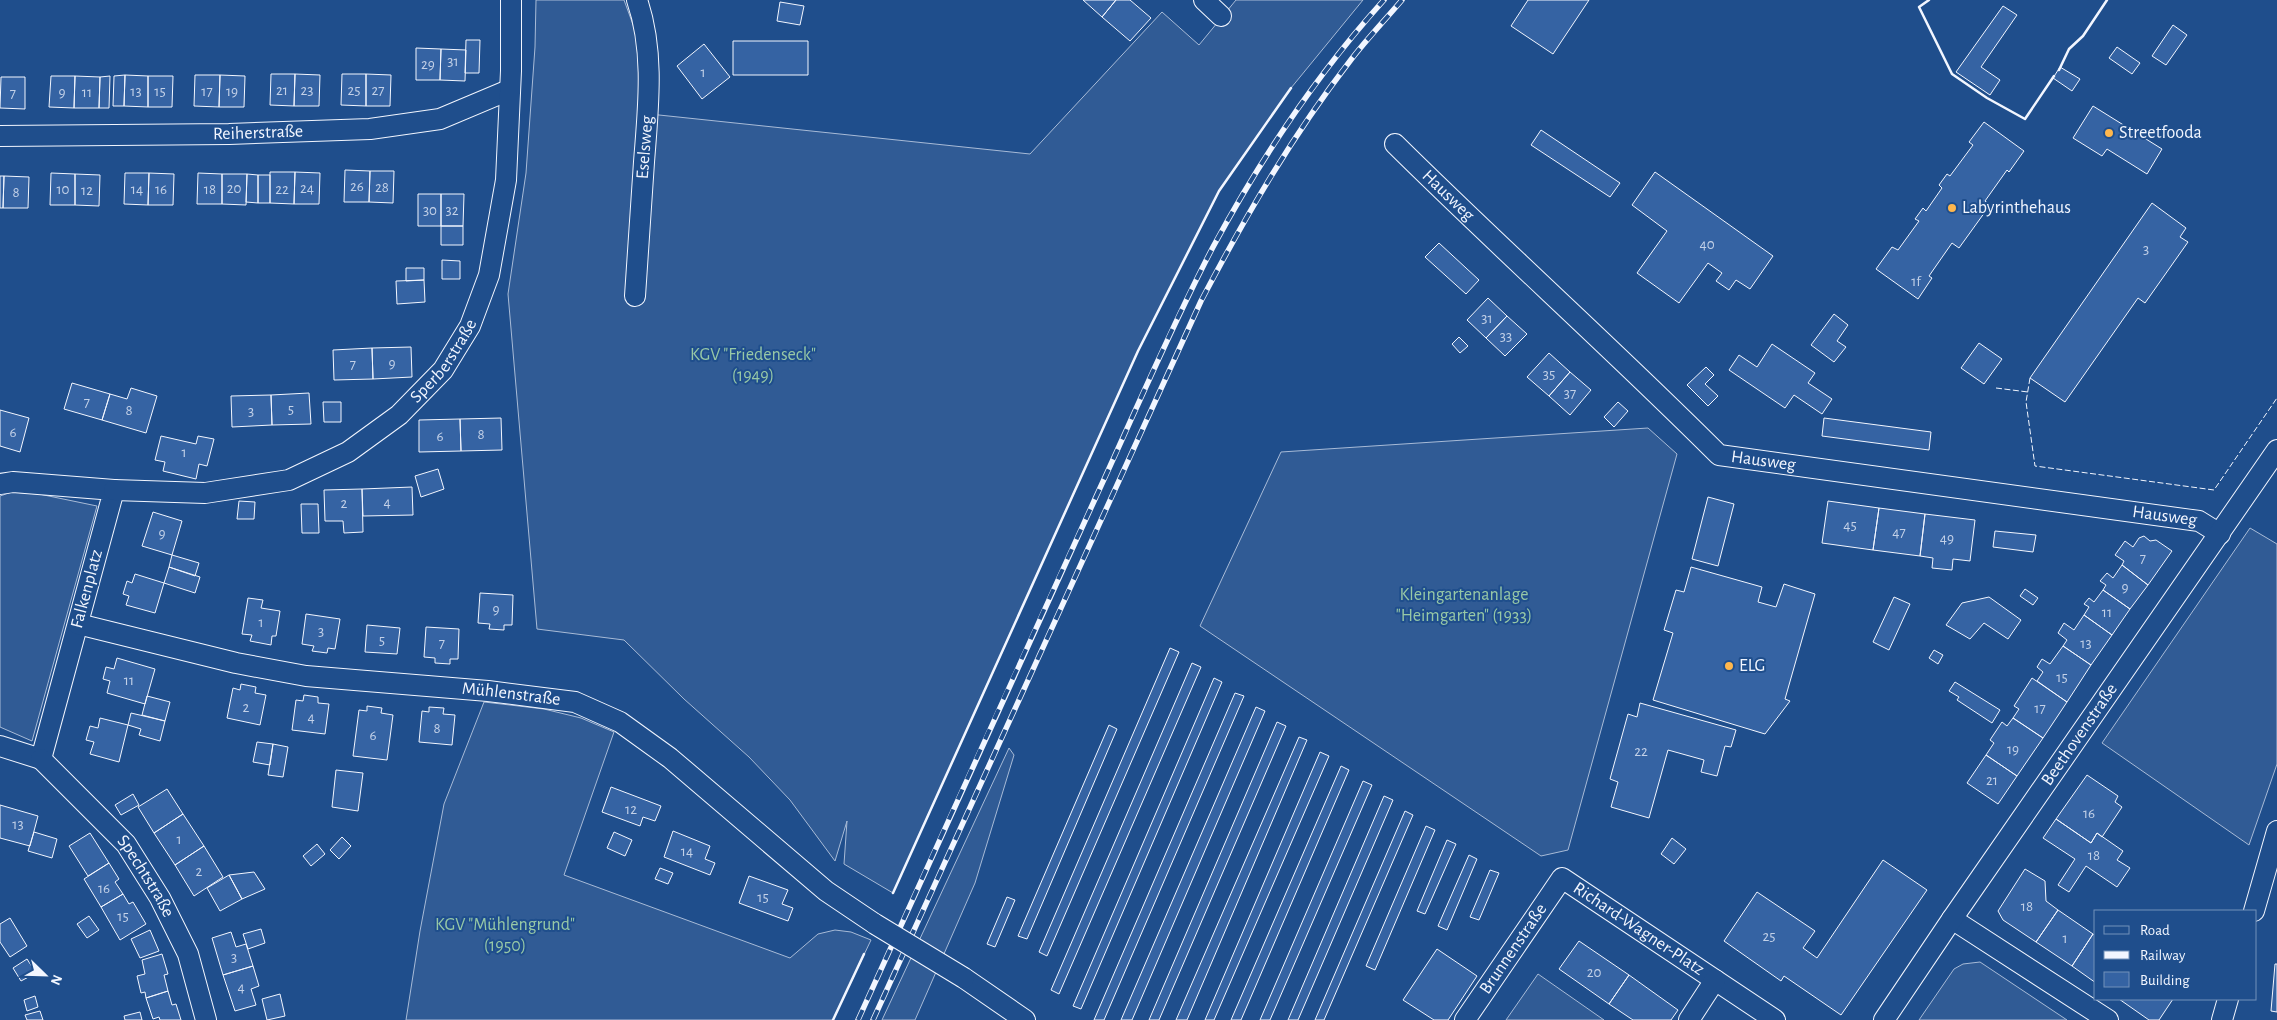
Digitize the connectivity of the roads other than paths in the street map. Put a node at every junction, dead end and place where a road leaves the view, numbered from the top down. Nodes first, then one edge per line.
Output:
1 (511, 0) edge
2 (637, 0) edge
3 (1204, 0) edge
4 (1221, 16) dead end
5 (509, 90) junction
6 (0, 136) edge
7 (1395, 144) dead end
8 (635, 296) dead end
9 (2277, 450) edge
10 (0, 484) edge
11 (114, 490) junction
12 (2220, 534) junction
13 (78, 624) junction
14 (0, 746) edge
15 (41, 759) junction
16 (2277, 831) edge
17 (1562, 878) joint
18 (2254, 910) edge
19 (1952, 919) junction
20 (1715, 980) junction
21 (2228, 1000) edge
22 (206, 1020) edge
23 (1025, 1020) edge
24 (1465, 1020) edge
25 (1689, 1020) edge
26 (1775, 1020) edge
27 (1884, 1020) edge
28 (2108, 1020) edge
29 (2222, 1020) edge

1 - 5 street, Sperberstraße
2 - 8 street, Eselsweg
3 - 4 street
5 - 6 street, Reiherstraße
5 - 11 street, Sperberstraße
7 - 12 street, Hausweg
9 - 12 street, Beethovenstraße
10 - 11 street
11 - 13 street, Falkenplatz
12 - 19 street, Beethovenstraße
13 - 15 street, Falkenplatz
13 - 23 street, Mühlenstraße, bridge
14 - 15 street
15 - 22 street, Spechtstraße
16 - 18 street
17 - 20 street, Richard-Wagner-Platz
17 - 24 street, Brunnenstraße
19 - 27 street, Beethovenstraße
19 - 28 street
20 - 25 street, Richard-Wagner-Platz
20 - 26 street, Richard-Wagner-Platz
21 - 29 street

